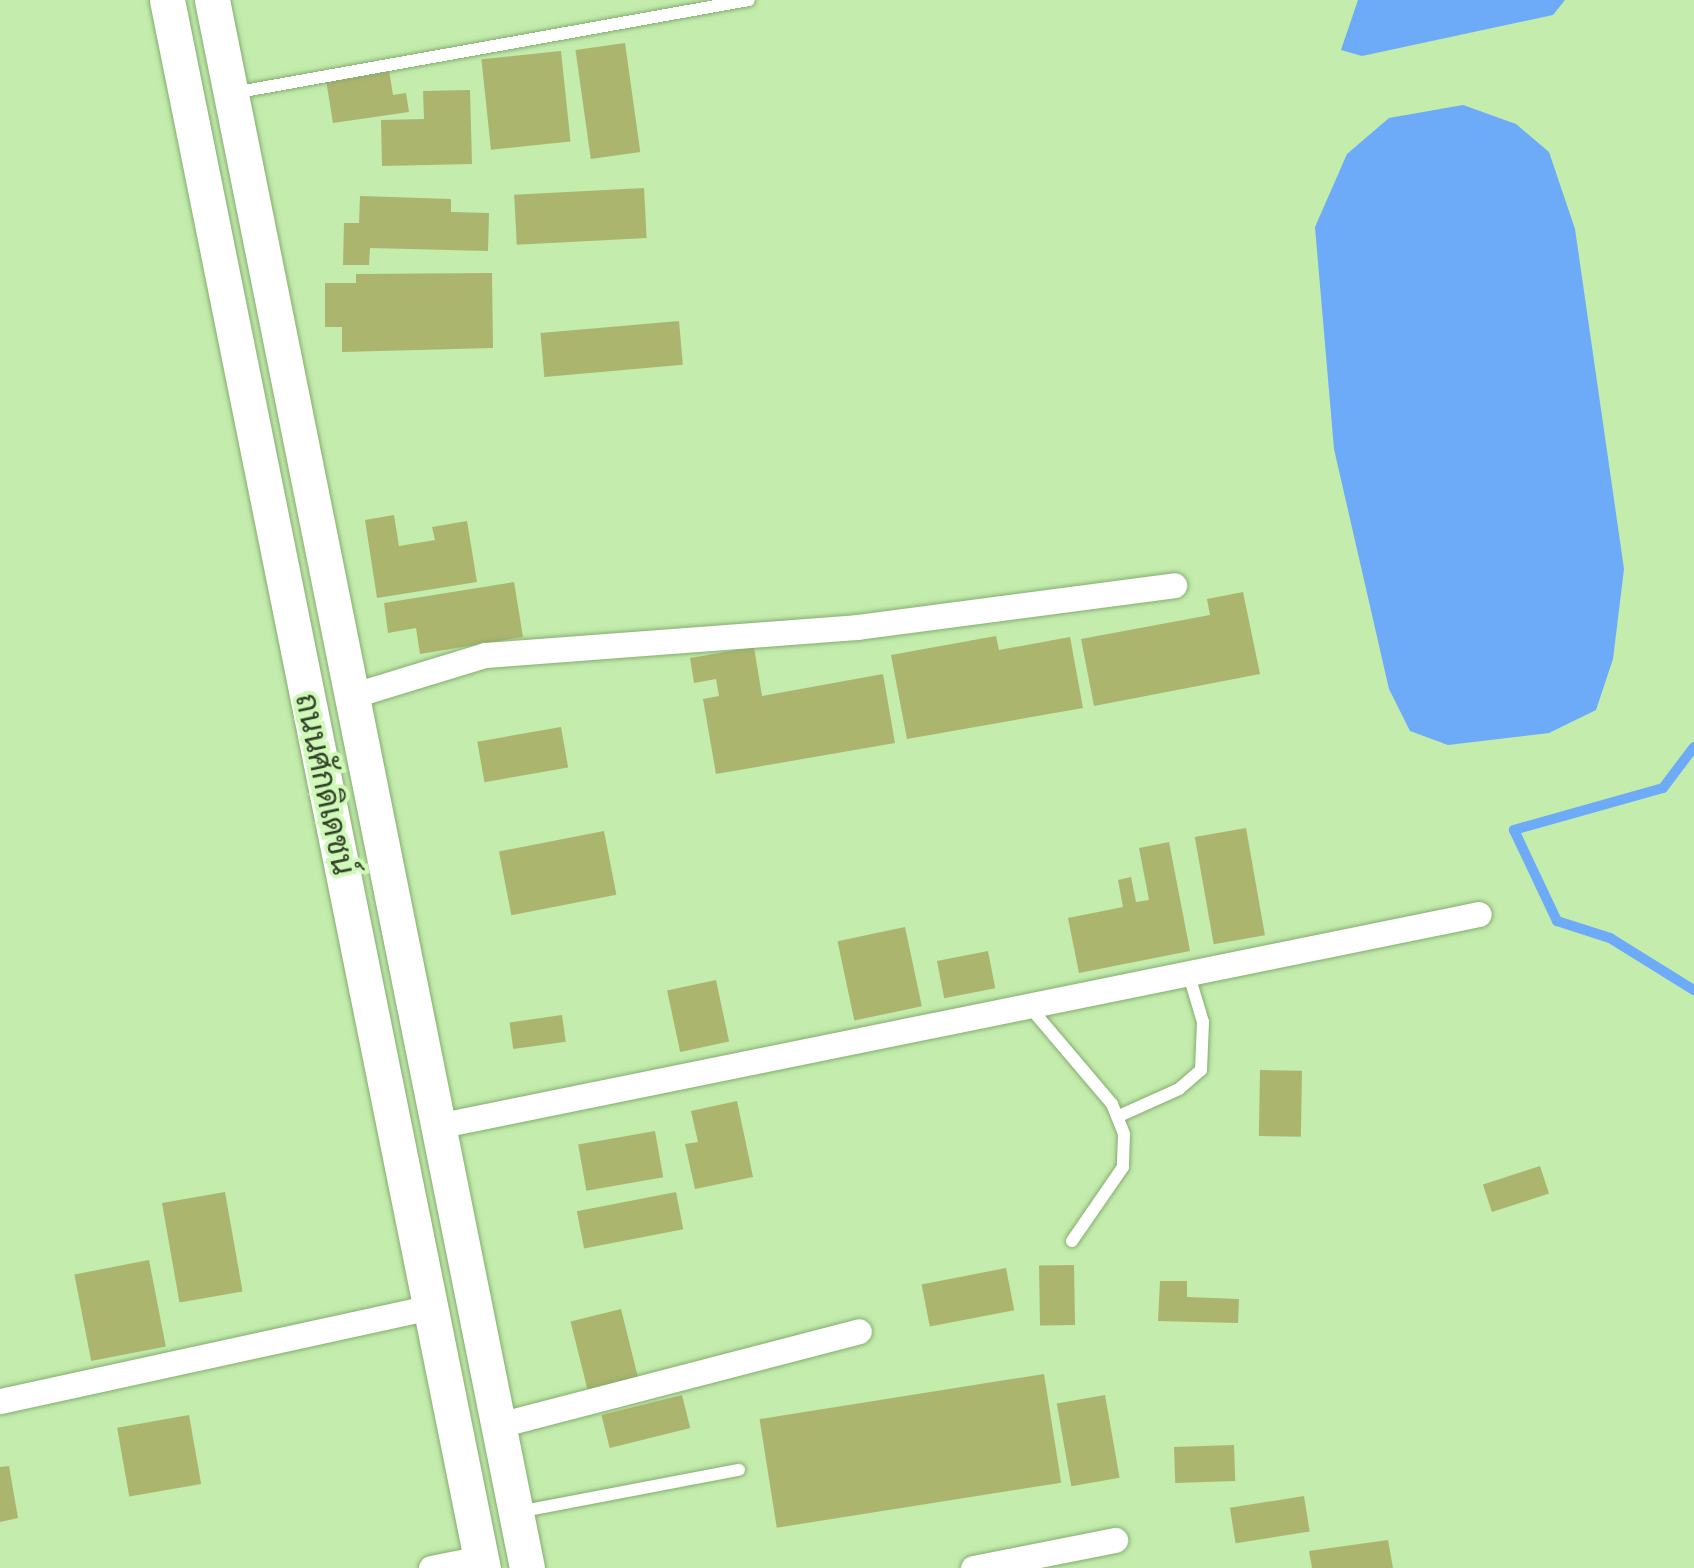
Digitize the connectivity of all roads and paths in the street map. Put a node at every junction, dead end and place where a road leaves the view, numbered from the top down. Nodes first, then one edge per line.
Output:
1 (166, 0) edge
2 (212, 0) edge
3 (749, 0) edge
4 (712, 3) edge
5 (230, 94) junction
6 (1174, 585) dead end
7 (352, 696) junction
8 (1479, 914) dead end
9 (1188, 972) junction
10 (1026, 1004) junction
11 (1119, 1116) junction
12 (437, 1126) junction
13 (1072, 1241) dead end
14 (430, 1307) junction
15 (859, 1331) dead end
16 (0, 1402) edge
17 (495, 1426) junction
18 (739, 1470) dead end
19 (515, 1512) junction
20 (1114, 1540) dead end
21 (482, 1563) edge
22 (432, 1568) edge
23 (526, 1568) edge
24 (973, 1568) edge

1 - 14 main road, ถนนศักดิเดชน์
2 - 5 main road
3 - 4 lane
4 - 5 lane
5 - 7 main road
6 - 7 street
7 - 12 main road
8 - 9 street
9 - 10 street
9 - 11 lane
10 - 11 lane
10 - 12 street
11 - 13 lane
12 - 17 main road
14 - 16 street
14 - 21 main road, ถนนศักดิเดชน์
15 - 17 street
17 - 19 main road
18 - 19 lane
19 - 23 main road
20 - 24 street
21 - 22 street

